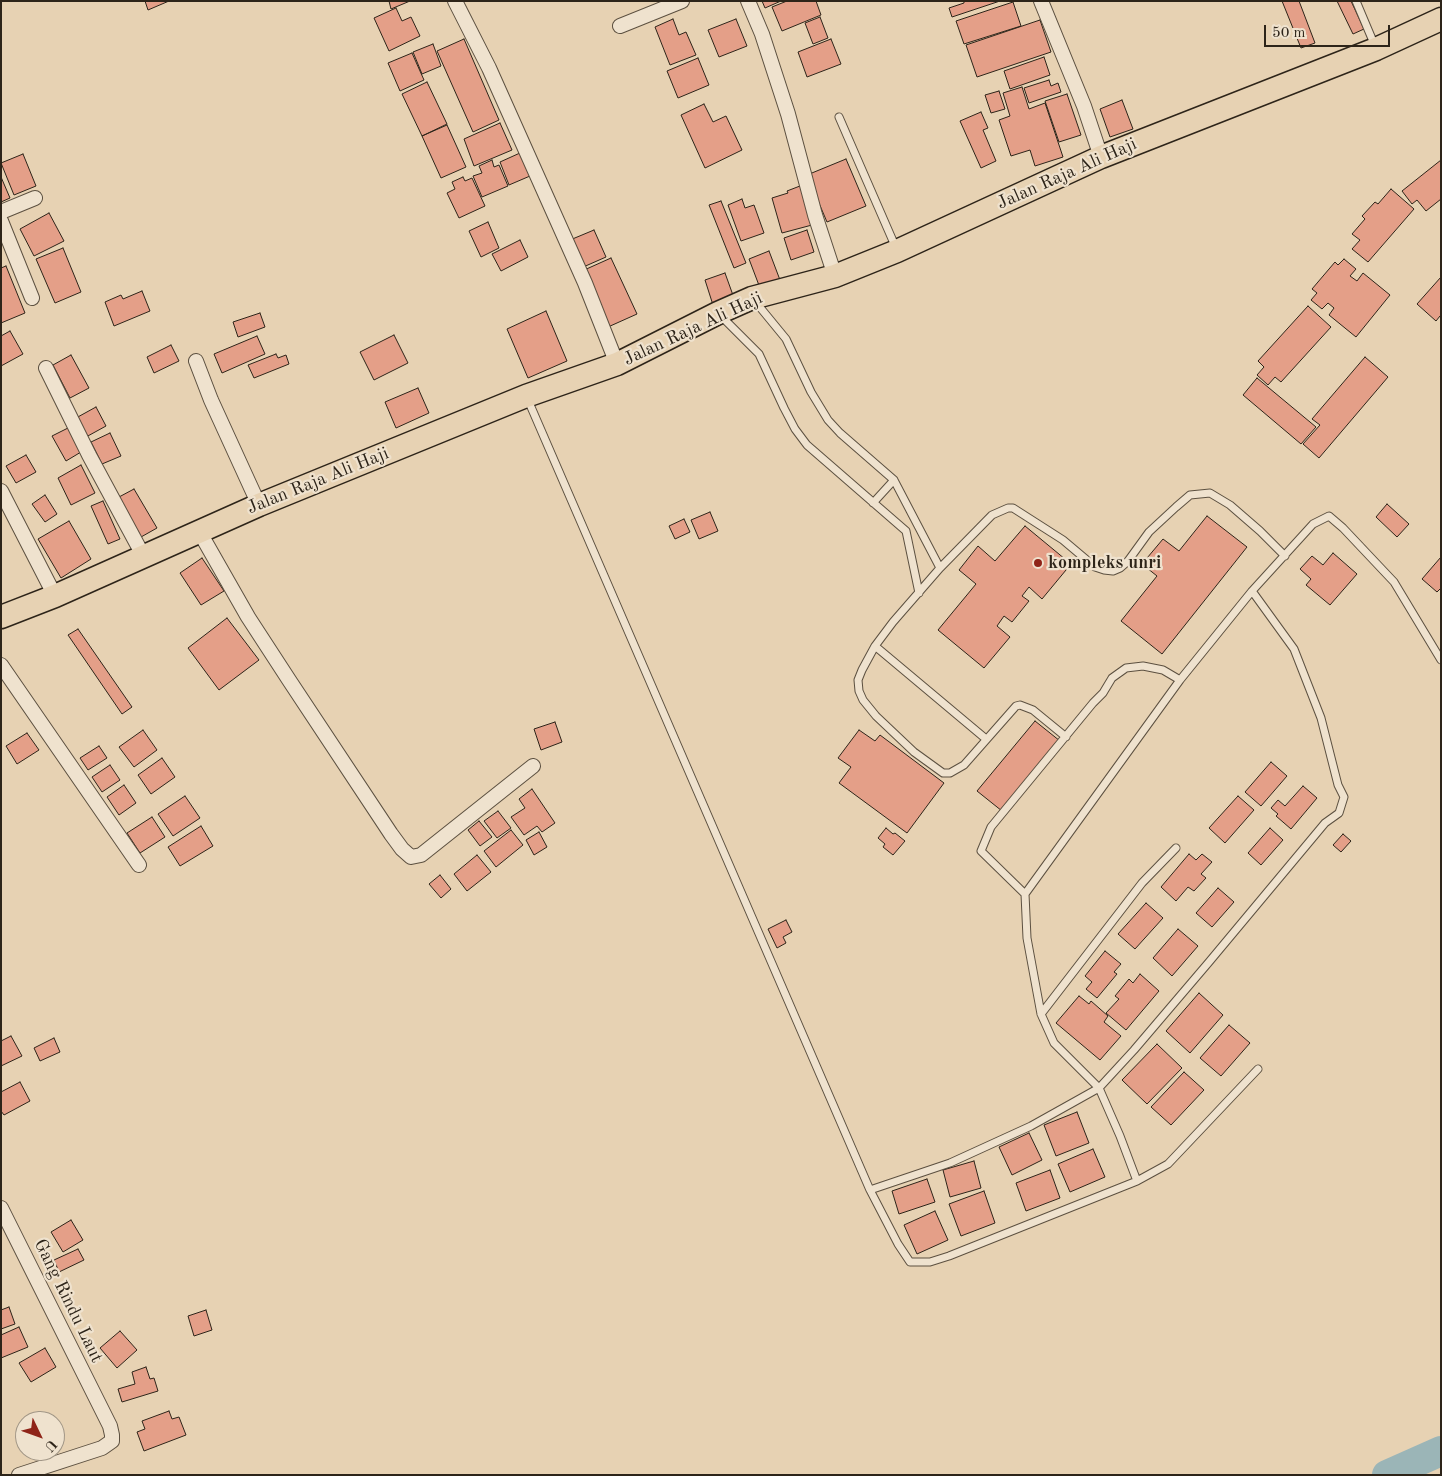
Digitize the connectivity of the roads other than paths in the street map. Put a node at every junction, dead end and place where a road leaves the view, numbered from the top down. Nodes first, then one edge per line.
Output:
1 (456, 1) edge
2 (682, 1) edge
3 (748, 1) edge
4 (1041, 1) edge
5 (1356, 1) edge
6 (1441, 19) edge
7 (620, 26) dead end
8 (1376, 49) junction
9 (839, 116) dead end
10 (1101, 157) junction
11 (34, 198) dead end
12 (1, 212) edge
13 (1, 221) edge
14 (897, 250) junction
15 (834, 276) junction
16 (32, 298) dead end
17 (752, 298) junction
18 (718, 313) junction
19 (196, 361) dead end
20 (617, 364) junction
21 (46, 368) dead end
22 (526, 396) junction
23 (894, 480) junction
24 (1, 491) edge
25 (873, 503) junction
26 (259, 505) junction
27 (199, 531) junction
28 (1285, 556) junction
29 (144, 557) junction
30 (940, 568) junction
31 (1252, 591) junction
32 (919, 593) junction
33 (55, 596) junction
34 (1, 617) edge
35 (875, 646) junction
36 (1441, 660) edge
37 (1, 666) edge
38 (1180, 680) junction
39 (1066, 737) junction
40 (986, 739) junction
41 (532, 766) dead end
42 (1176, 848) dead end
43 (139, 865) dead end
44 (1025, 894) junction
45 (1041, 1014) junction
46 (1258, 1069) dead end
47 (1098, 1088) junction
48 (1137, 1181) junction
49 (870, 1190) junction
50 (1, 1208) edge
51 (19, 1475) edge

1 - 20 street
2 - 7 street
3 - 15 street
4 - 10 street
5 - 8 lane
6 - 8 main road, Jalan Raja Ali Haji
8 - 10 main road, Jalan Raja Ali Haji
9 - 14 lane
10 - 14 main road, Jalan Raja Ali Haji
11 - 12 street
13 - 16 street
14 - 15 main road, Jalan Raja Ali Haji
15 - 17 main road, Jalan Raja Ali Haji
17 - 18 main road, Jalan Raja Ali Haji
17 - 23 lane
18 - 20 main road, Jalan Raja Ali Haji
18 - 25 lane
19 - 26 street
20 - 22 main road, Jalan Raja Ali Haji
21 - 29 street
22 - 26 main road, Jalan Raja Ali Haji
22 - 49 lane
23 - 25 lane
23 - 30 lane
24 - 33 street
25 - 32 lane
26 - 27 main road, Jalan Raja Ali Haji
27 - 29 main road, Jalan Raja Ali Haji
27 - 41 street
28 - 30 lane
28 - 31 lane
28 - 36 lane
29 - 33 main road, Jalan Raja Ali Haji
30 - 32 lane
31 - 38 lane
31 - 47 lane
32 - 35 lane
33 - 34 main road, Jalan Raja Ali Haji
35 - 40 lane
35 - 40 lane
37 - 43 street
38 - 39 lane
38 - 44 lane
39 - 40 lane
39 - 44 lane
42 - 45 lane
44 - 45 lane
45 - 47 lane
46 - 48 lane
47 - 48 lane
47 - 49 lane
48 - 49 lane
50 - 51 street, Gang Rindu Laut

